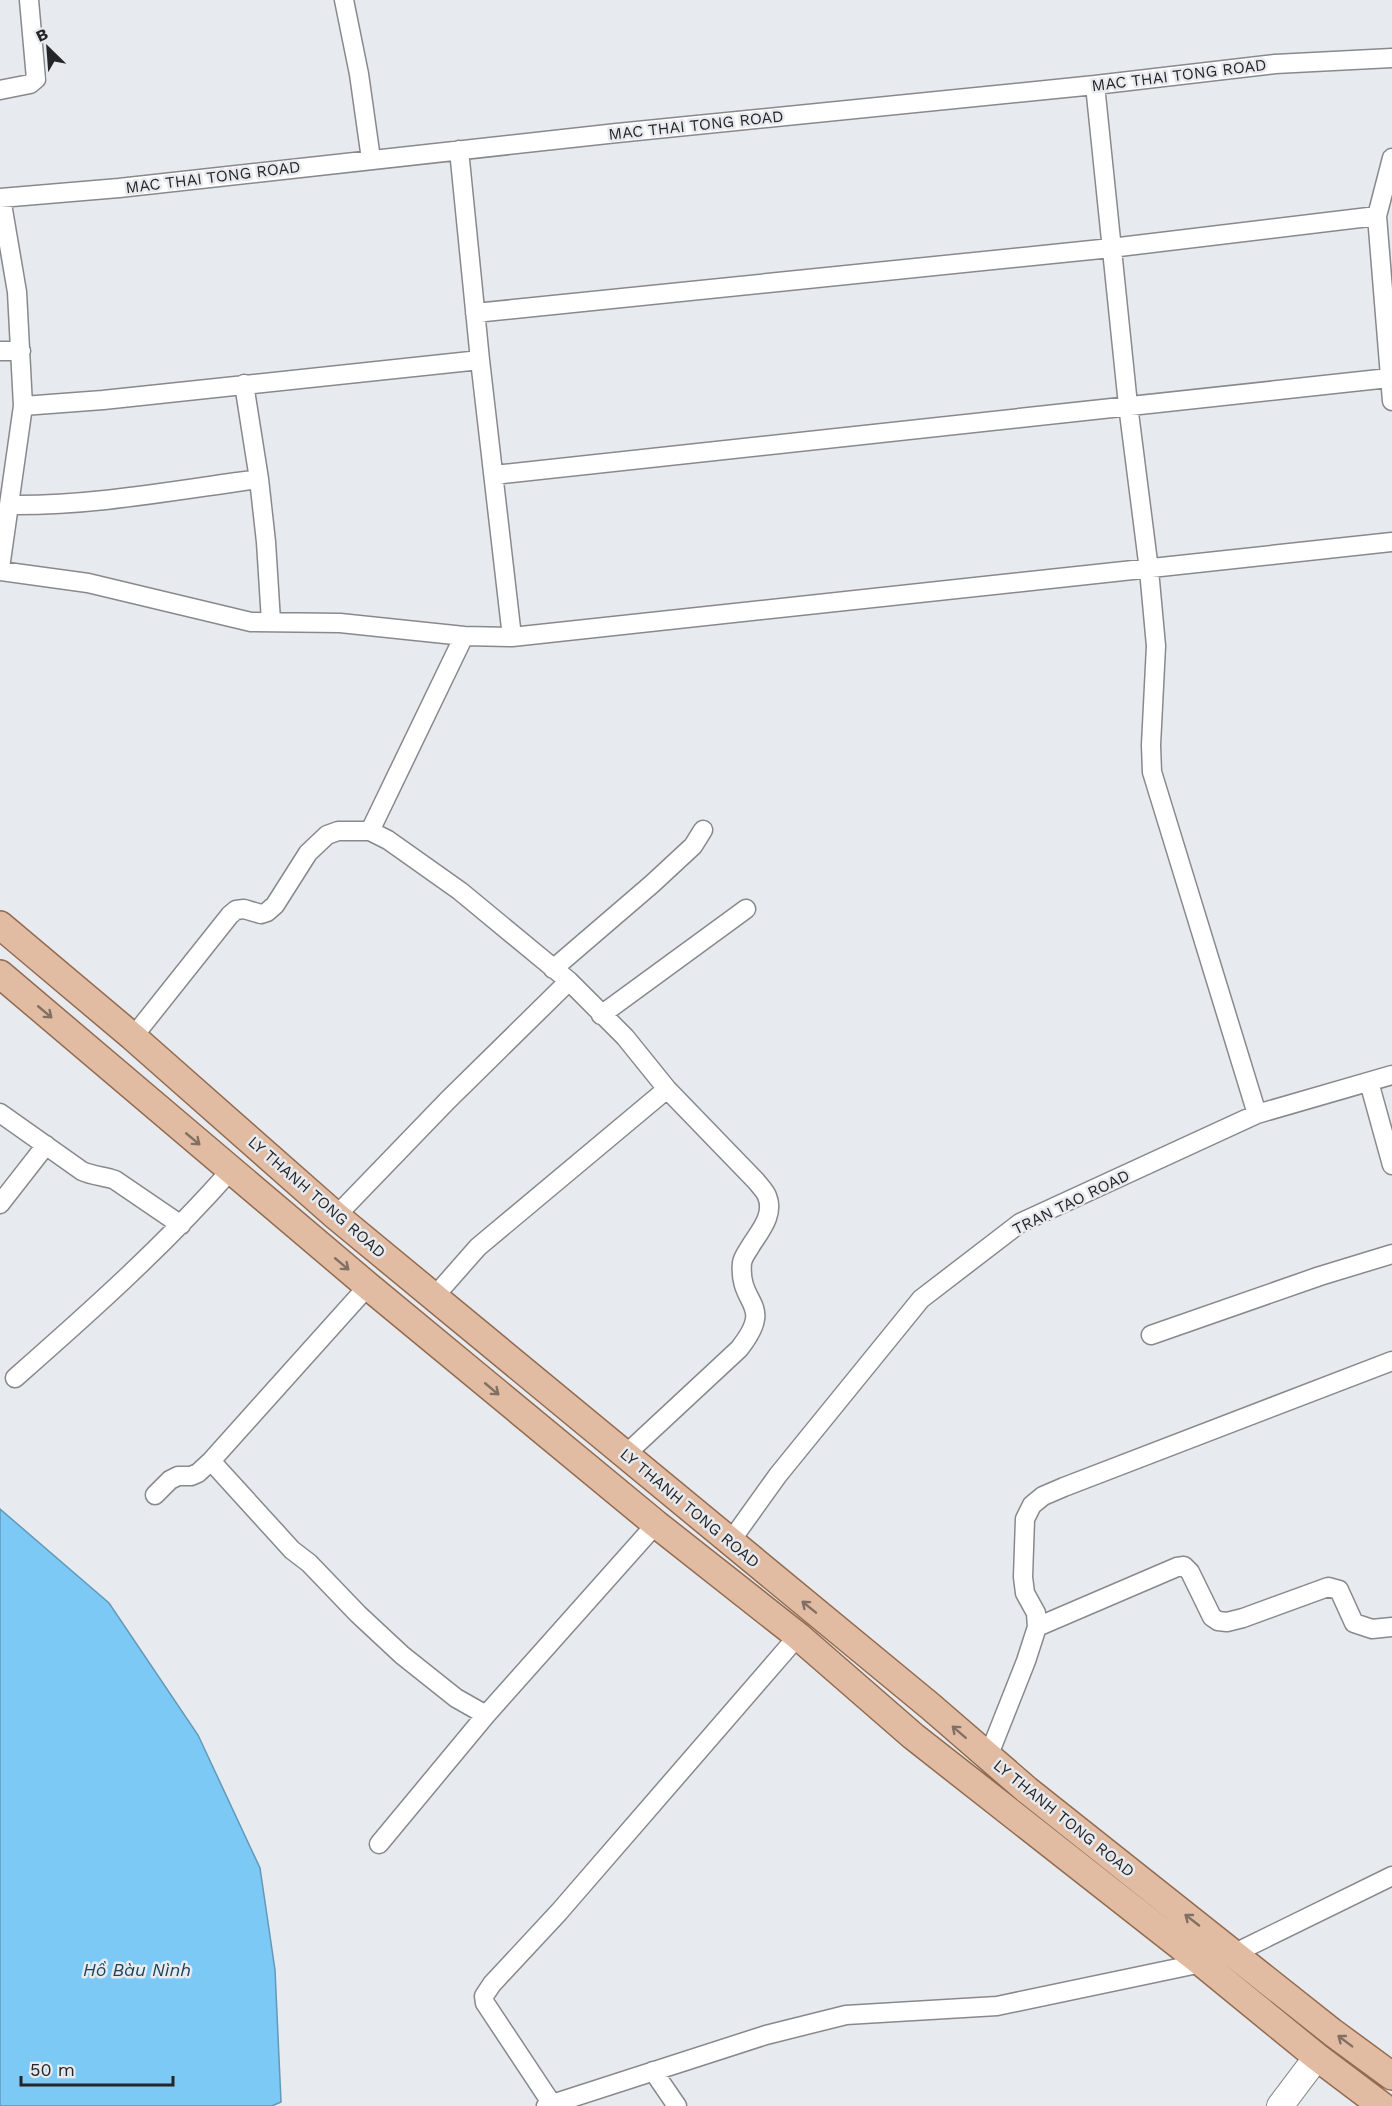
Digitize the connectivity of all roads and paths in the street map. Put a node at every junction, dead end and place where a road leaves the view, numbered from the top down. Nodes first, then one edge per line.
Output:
1 (29, 0) edge
2 (344, 0) edge
3 (1392, 58) edge
4 (1095, 85) junction
5 (0, 90) edge
6 (459, 150) junction
7 (1392, 158) edge
8 (371, 159) junction
9 (1389, 181) edge
10 (1, 198) edge
11 (1377, 216) junction
12 (1111, 248) junction
13 (475, 313) junction
14 (0, 351) edge
15 (21, 351) junction
16 (480, 360) junction
17 (1389, 378) junction
18 (244, 384) junction
19 (1392, 401) edge
20 (1128, 405) junction
21 (23, 406) junction
22 (494, 475) junction
23 (259, 479) junction
24 (10, 506) junction
25 (1392, 542) edge
26 (0, 569) edge
27 (1149, 570) junction
28 (271, 621) junction
29 (464, 636) junction
30 (512, 637) junction
31 (703, 830) dead end
32 (370, 831) junction
33 (746, 909) dead end
34 (0, 925) edge
35 (553, 969) junction
36 (0, 974) edge
37 (569, 981) junction
38 (601, 1015) junction
39 (133, 1037) junction
40 (1392, 1076) edge
41 (1369, 1082) junction
42 (667, 1089) junction
43 (0, 1113) edge
44 (1257, 1114) junction
45 (46, 1144) junction
46 (1392, 1165) edge
47 (231, 1171) junction
48 (0, 1204) edge
49 (336, 1216) junction
50 (181, 1225) junction
51 (1392, 1254) edge
52 (368, 1286) junction
53 (434, 1297) junction
54 (1151, 1335) dead end
55 (1392, 1361) edge
56 (15, 1378) dead end
57 (625, 1455) junction
58 (211, 1461) junction
59 (155, 1495) dead end
60 (676, 1495) junction
61 (656, 1524) junction
62 (730, 1542) junction
63 (1037, 1627) junction
64 (1392, 1628) edge
65 (798, 1636) junction
66 (486, 1715) junction
67 (988, 1757) junction
68 (379, 1844) dead end
69 (1392, 1876) edge
70 (1235, 1953) junction
71 (1202, 1963) junction
72 (1317, 2057) junction
73 (653, 2071) junction
74 (1392, 2076) edge
75 (549, 2105) edge
76 (677, 2106) edge
77 (1280, 2106) edge
78 (1382, 2106) edge

1 - 5 street
2 - 8 street
3 - 4 street, MAC THAI TONG ROAD
4 - 6 street, MAC THAI TONG ROAD
4 - 12 street
6 - 8 street, MAC THAI TONG ROAD
6 - 13 street
7 - 9 street
8 - 10 street, MAC THAI TONG ROAD
9 - 11 street
10 - 15 street
11 - 12 street
11 - 17 street
12 - 13 street
12 - 20 street
13 - 16 street
14 - 15 street
15 - 21 street
16 - 18 street
16 - 22 street
17 - 19 street
17 - 20 street
18 - 21 street
18 - 23 street
20 - 22 street
20 - 27 street
21 - 24 street
22 - 30 street
23 - 24 street
23 - 28 street
24 - 26 street
25 - 27 street
26 - 28 street
27 - 30 street
27 - 44 street
28 - 29 street
29 - 30 street
29 - 32 street
31 - 35 street
32 - 35 street
32 - 39 street
33 - 38 street
34 - 39 main road, LY THANH TONG ROAD
35 - 37 street
36 -> 47 main road, LY THANH TONG ROAD
37 - 38 street
37 - 49 street
38 - 42 street
39 - 49 main road, LY THANH TONG ROAD
40 - 41 street, TRAN TAO ROAD
41 - 44 street, TRAN TAO ROAD
41 - 46 street
42 - 53 street
42 - 57 street
43 - 45 street
44 - 62 street, TRAN TAO ROAD
45 - 48 street
45 - 50 street
47 - 50 street
47 -> 52 main road, LY THANH TONG ROAD
49 - 53 main road, LY THANH TONG ROAD
50 - 56 street
51 - 54 street
52 - 58 street
52 -> 61 main road, LY THANH TONG ROAD
53 - 57 main road, LY THANH TONG ROAD
55 - 63 street
57 - 60 main road, LY THANH TONG ROAD
58 - 59 street
58 - 66 street
60 - 61 main road
60 - 62 main road, LY THANH TONG ROAD
61 - 65 main road, LY THANH TONG ROAD
61 - 66 street
67 -> 62 main road, LY THANH TONG ROAD
63 - 64 street
63 - 67 street
65 - 71 main road, LY THANH TONG ROAD
65 - 75 street
66 - 68 street
70 -> 67 main road, LY THANH TONG ROAD
69 - 70 street
74 -> 70 main road, LY THANH TONG ROAD
71 - 72 main road, LY THANH TONG ROAD
71 - 73 street
72 - 77 street
72 - 78 main road, LY THANH TONG ROAD
73 - 75 street
73 - 76 street

